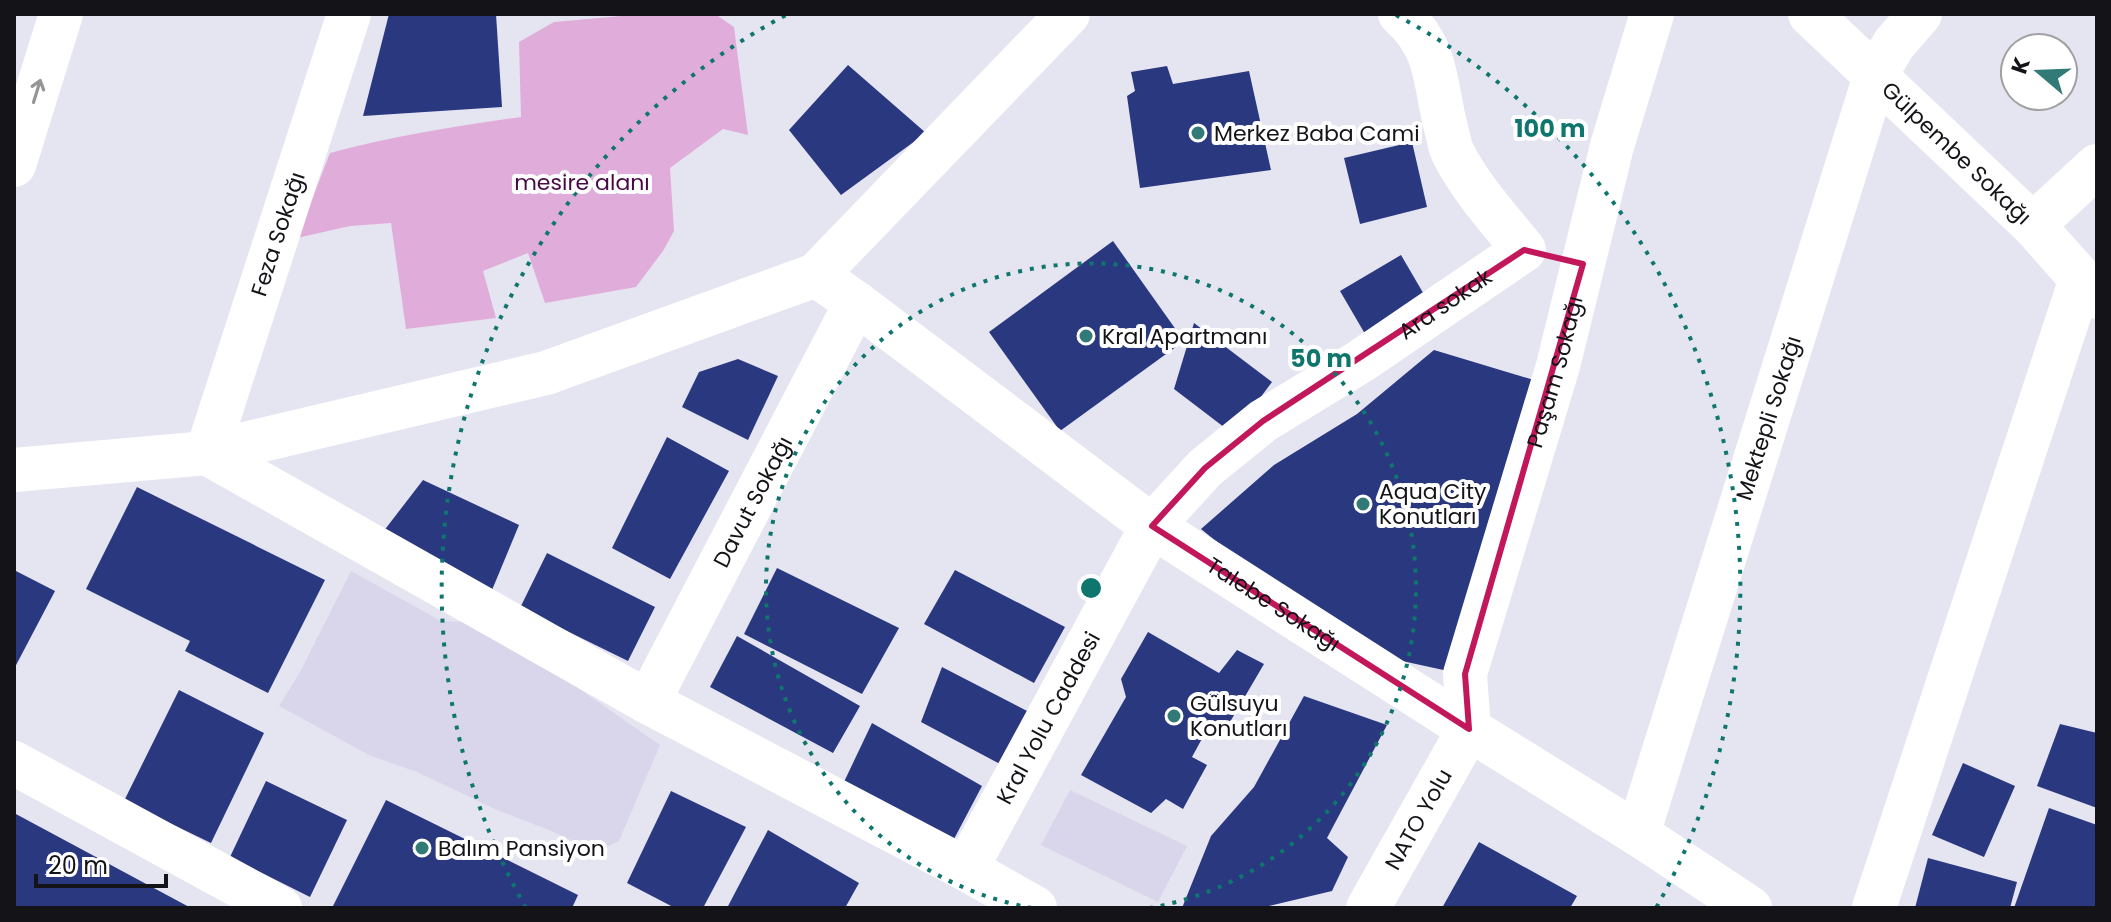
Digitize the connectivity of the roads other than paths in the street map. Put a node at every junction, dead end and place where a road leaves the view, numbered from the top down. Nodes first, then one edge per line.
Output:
1 (61, 14) edge
2 (349, 14) edge
3 (1068, 14) edge
4 (1400, 14) edge
5 (1652, 14) edge
6 (1810, 14) edge
7 (1920, 14) edge
8 (1875, 76) junction
9 (14, 165) edge
10 (2097, 166) edge
11 (2033, 225) junction
12 (1524, 250) junction
13 (1583, 264) junction
14 (816, 275) junction
15 (2089, 288) edge
16 (856, 303) junction
17 (207, 453) junction
18 (14, 470) edge
19 (1152, 526) junction
20 (648, 702) junction
21 (1469, 729) junction
22 (14, 763) edge
23 (1638, 834) junction
24 (966, 869) junction
25 (280, 908) edge
26 (1035, 908) edge
27 (1368, 908) edge
28 (1750, 908) edge
29 (1874, 908) edge

9 -> 1 street
2 - 17 street, Feza Sokağı
3 - 14 street
4 - 12 street
5 - 13 street, Paşam Sokağı
6 - 8 street, Gülpembe Sokağı
7 - 8 street, Mektepli Sokağı
8 - 11 street, Gülpembe Sokağı
8 - 23 street, Mektepli Sokağı
10 - 11 street
11 - 15 street, Gülpembe Sokağı
12 - 13 street
12 - 19 street, Ara sokak
13 - 21 street, Paşam Sokağı
14 - 16 street, Talebe Sokağı
14 - 17 street
15 - 29 street
16 - 19 street, Talebe Sokağı
16 - 20 street, Davut Sokağı
17 - 18 street
17 - 20 street
19 - 21 street, Talebe Sokağı
19 - 24 street, Kral Yolu Caddesi
20 - 24 street
21 - 23 street, Talebe Sokağı
21 - 27 street, NATO Yolu
22 - 25 street
23 - 28 street, Talebe Sokağı
24 - 26 street

